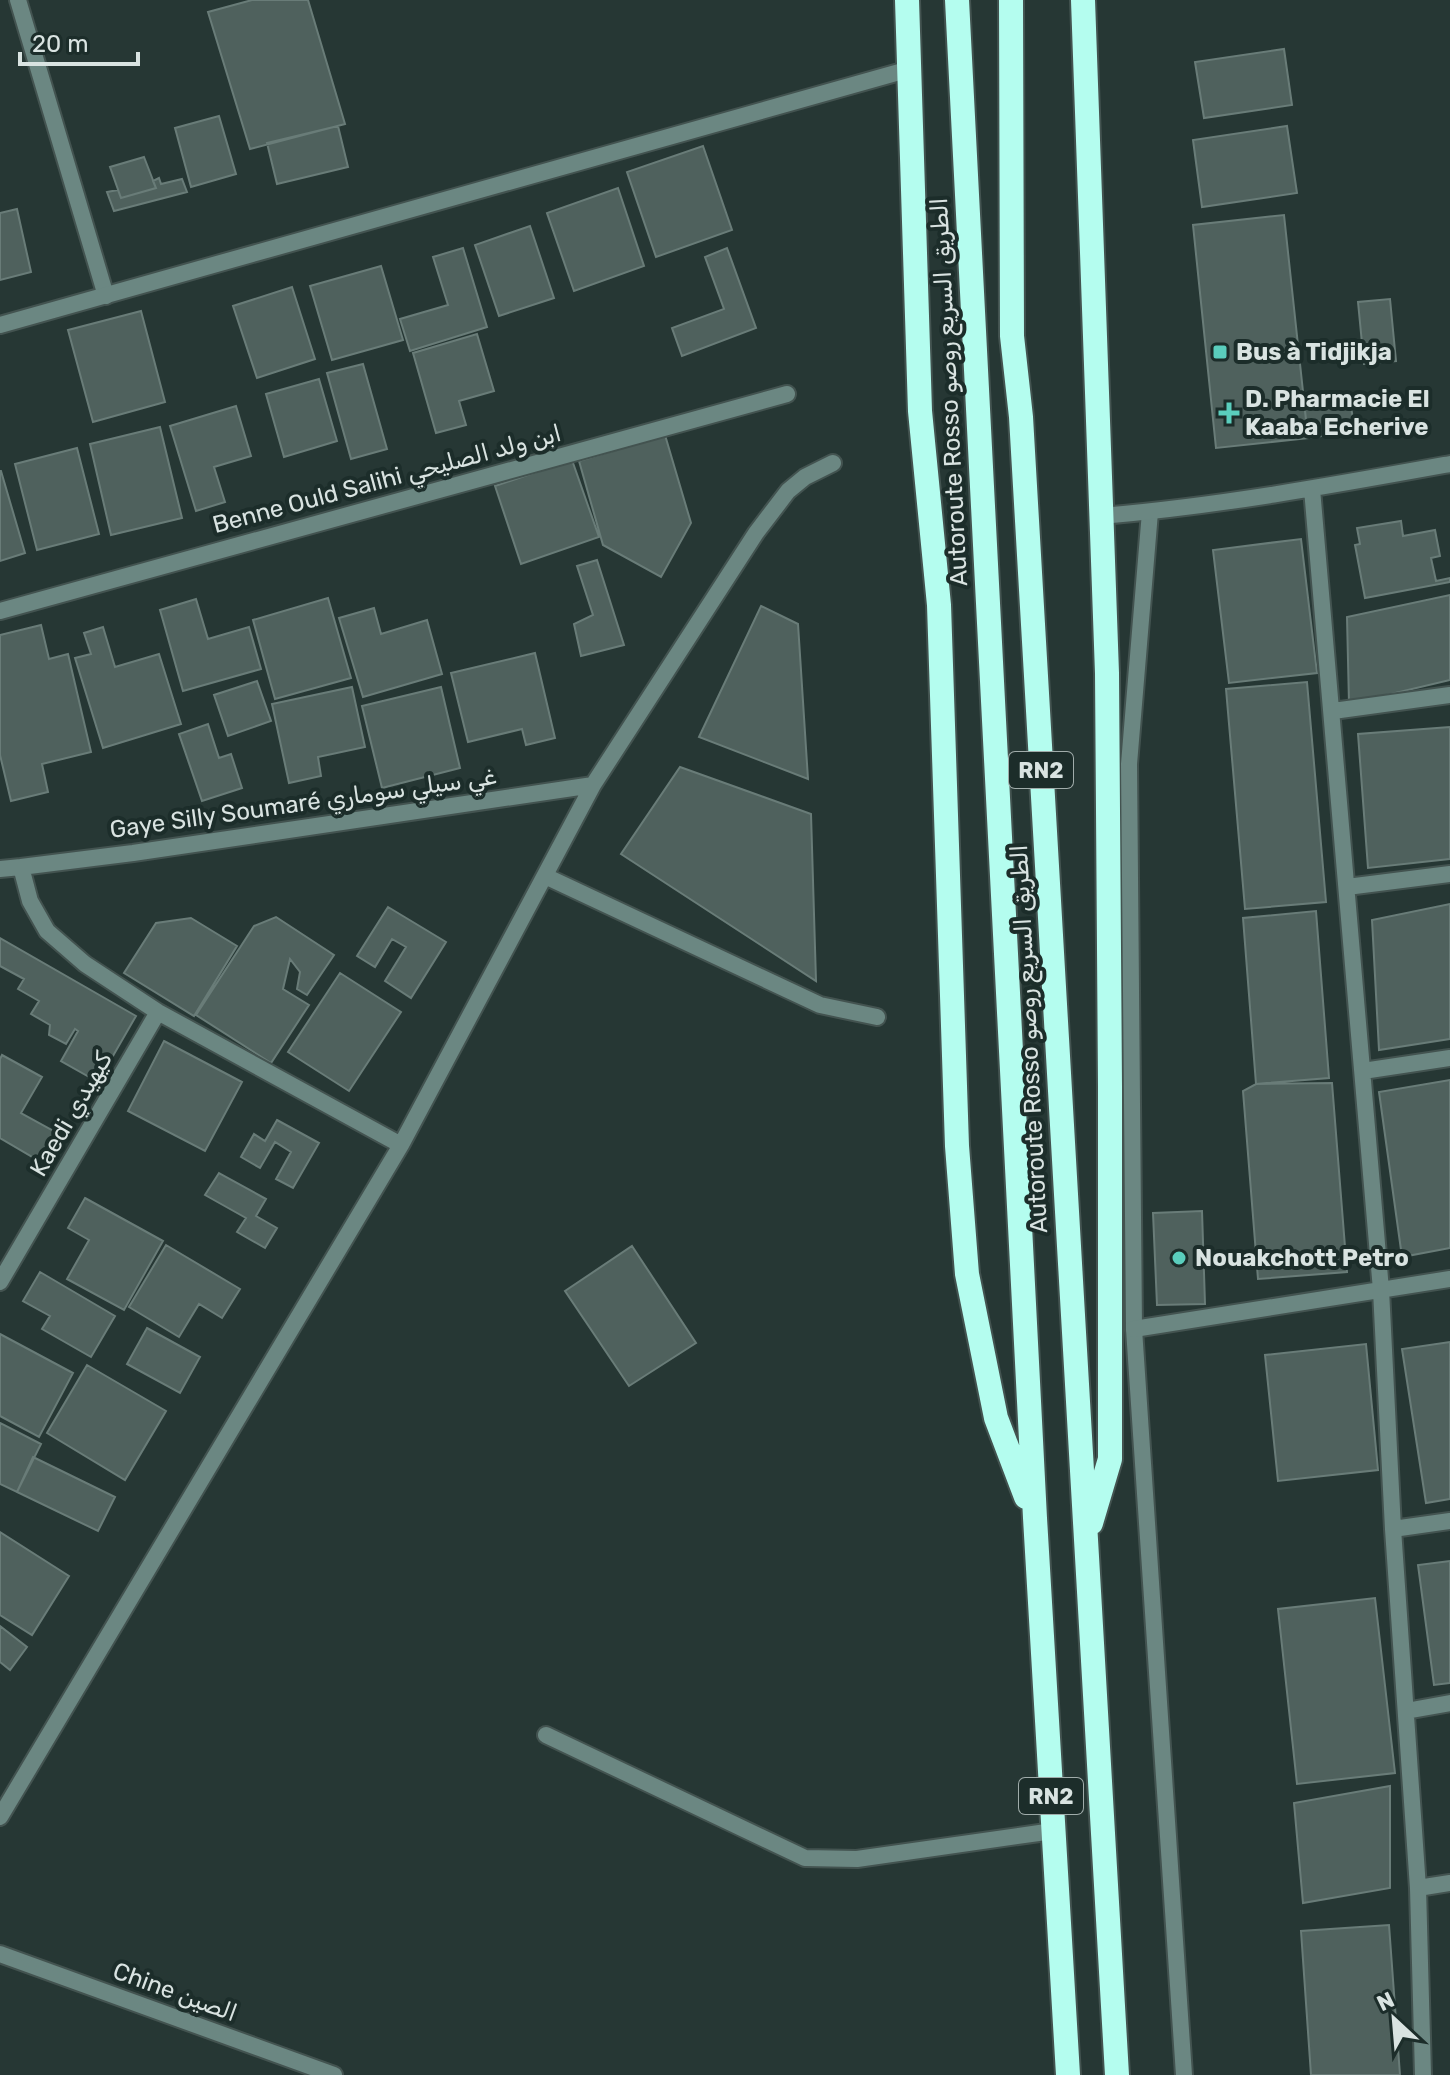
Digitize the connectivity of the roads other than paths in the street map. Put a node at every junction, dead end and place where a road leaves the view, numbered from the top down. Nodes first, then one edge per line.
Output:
1 (18, 0) edge
2 (907, 0) edge
3 (957, 0) edge
4 (1011, 0) edge
5 (1083, 0) edge
6 (910, 69) junction
7 (106, 296) junction
8 (0, 325) edge
9 (787, 394) dead end
10 (833, 463) dead end
11 (1450, 464) edge
12 (1312, 489) junction
13 (1150, 512) junction
14 (1101, 516) junction
15 (0, 611) edge
16 (1450, 695) edge
17 (1333, 711) junction
18 (593, 785) junction
19 (21, 867) junction
20 (0, 869) edge
21 (1450, 874) edge
22 (545, 876) junction
23 (1347, 887) junction
24 (158, 1012) junction
25 (877, 1017) dead end
26 (1450, 1058) edge
27 (1363, 1071) junction
28 (401, 1145) junction
29 (1450, 1279) edge
30 (0, 1282) edge
31 (1381, 1290) junction
32 (1134, 1329) junction
33 (1035, 1518) junction
34 (1450, 1521) edge
35 (1393, 1529) junction
36 (1085, 1540) junction
37 (1450, 1703) edge
38 (1406, 1711) junction
39 (546, 1735) dead end
40 (0, 1817) edge
41 (1053, 1831) junction
42 (1450, 1883) edge
43 (1418, 1888) junction
44 (0, 1954) edge
45 (334, 2075) edge
46 (1068, 2075) edge
47 (1117, 2075) edge
48 (1184, 2075) edge
49 (1423, 2075) edge

1 - 7 street
2 - 6 highway
3 - 33 highway, Autoroute Rosso الطريق السريع روصو / RN2
4 - 36 highway, Autoroute Rosso الطريق السريع روصو / RN2
5 - 14 highway
6 - 7 street
6 - 33 highway
7 - 8 street
9 - 15 street, Benne Ould Salihi ابن ولد الصليحي
10 - 18 street
11 - 12 street
12 - 13 street
12 - 17 street
13 - 14 street
13 - 32 street
14 - 36 highway
16 - 17 street
17 - 23 street
18 - 19 street, Gaye Silly Soumaré غي سيلي سوماري
18 - 22 street
19 - 20 street, Gaye Silly Soumaré غي سيلي سوماري
19 - 24 street
21 - 23 street
22 - 25 street
22 - 28 street
23 - 27 street
24 - 28 street
24 - 30 street, Kaedi كيهيدي
26 - 27 street
27 - 31 street
28 - 40 street
29 - 31 street
31 - 32 street
31 - 35 street
32 - 48 street
33 - 41 highway, Autoroute Rosso الطريق السريع روصو / RN2
34 - 35 street
35 - 38 street
36 - 47 highway, Autoroute Rosso الطريق السريع روصو / RN2
37 - 38 street
38 - 43 street
39 - 41 street
41 - 46 highway, Autoroute Rosso الطريق السريع روصو / RN2
42 - 43 street
43 - 49 street
44 - 45 street, Chine الصين

